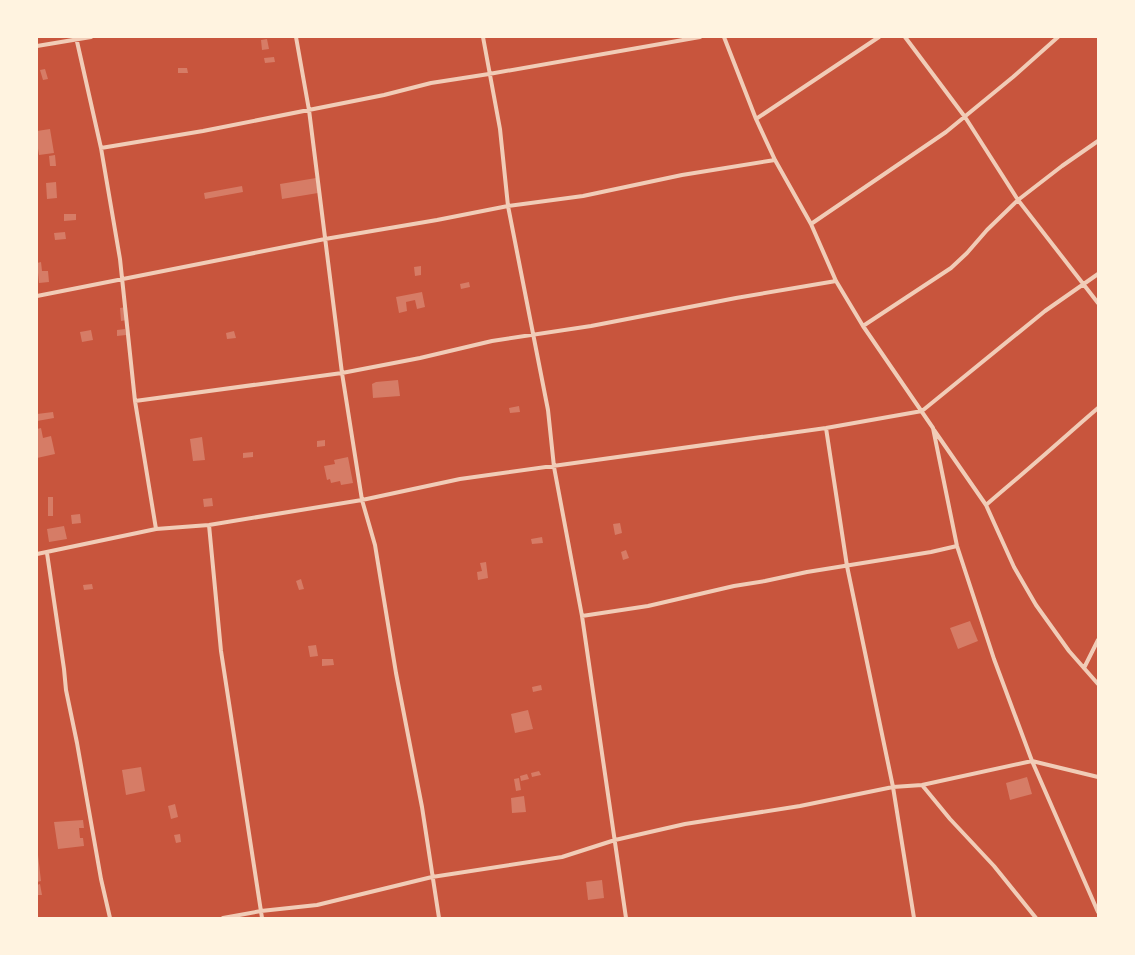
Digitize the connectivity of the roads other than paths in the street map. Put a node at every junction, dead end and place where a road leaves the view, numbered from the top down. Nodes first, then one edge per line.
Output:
1 (90, 37) edge
2 (296, 37) edge
3 (483, 37) edge
4 (700, 37) edge
5 (724, 37) edge
6 (878, 37) edge
7 (905, 37) edge
8 (1058, 37) edge
9 (76, 38) edge
10 (37, 46) edge
11 (490, 74) junction
12 (309, 110) junction
13 (965, 117) junction
14 (756, 119) junction
15 (1098, 141) edge
16 (101, 148) junction
17 (775, 160) junction
18 (1018, 200) junction
19 (508, 206) junction
20 (811, 224) junction
21 (325, 239) junction
22 (1098, 274) edge
23 (123, 279) junction
24 (836, 281) junction
25 (1084, 284) junction
26 (37, 296) edge
27 (1098, 303) edge
28 (864, 326) junction
29 (533, 334) junction
30 (342, 373) junction
31 (135, 400) junction
32 (1098, 408) edge
33 (922, 411) junction
34 (826, 428) junction
35 (933, 428) junction
36 (554, 467) junction
37 (362, 500) junction
38 (986, 505) junction
39 (209, 525) junction
40 (156, 529) junction
41 (957, 546) junction
42 (47, 553) junction
43 (37, 554) edge
44 (847, 566) junction
45 (582, 616) junction
46 (1098, 640) edge
47 (1084, 668) junction
48 (1098, 684) edge
49 (1032, 760) junction
50 (1098, 777) edge
51 (922, 785) junction
52 (893, 787) junction
53 (615, 840) junction
54 (432, 877) junction
55 (261, 911) junction
56 (1098, 912) edge
57 (110, 918) edge
58 (223, 918) edge
59 (262, 918) edge
60 (439, 918) edge
61 (626, 918) edge
62 (914, 918) edge
63 (1036, 918) edge

1 - 9 street
2 - 12 street
3 - 11 street
4 - 11 street
5 - 14 street
6 - 14 street
7 - 13 street
8 - 13 street
9 - 10 street
9 - 16 street
11 - 12 street
11 - 19 street
12 - 16 street
12 - 21 street
13 - 18 street
13 - 20 street
14 - 17 street
15 - 18 street
16 - 23 street
17 - 19 street
17 - 20 street
18 - 25 street
18 - 28 street
19 - 21 street
19 - 29 street
20 - 24 street
21 - 23 street
21 - 30 street
22 - 25 street
23 - 26 street
23 - 31 street
24 - 28 street
24 - 29 street
25 - 27 street
25 - 33 street
28 - 33 street
29 - 30 street
29 - 36 street
30 - 31 street
30 - 37 street
31 - 40 street
32 - 38 street
33 - 34 street
33 - 35 street
34 - 36 street
34 - 44 street
35 - 38 street
35 - 41 street
36 - 37 street
36 - 45 street
37 - 39 street
37 - 54 street
38 - 47 street
39 - 40 street
39 - 55 street
40 - 42 street
41 - 44 street
41 - 49 street
42 - 43 street
42 - 57 street
44 - 45 street
44 - 52 street
45 - 53 street
46 - 47 street
47 - 48 street
49 - 50 street
49 - 51 street
49 - 56 street
51 - 52 street
51 - 63 street
52 - 53 street
52 - 62 street
53 - 54 street
53 - 61 street
54 - 55 street
54 - 60 street
55 - 58 street
55 - 59 street

